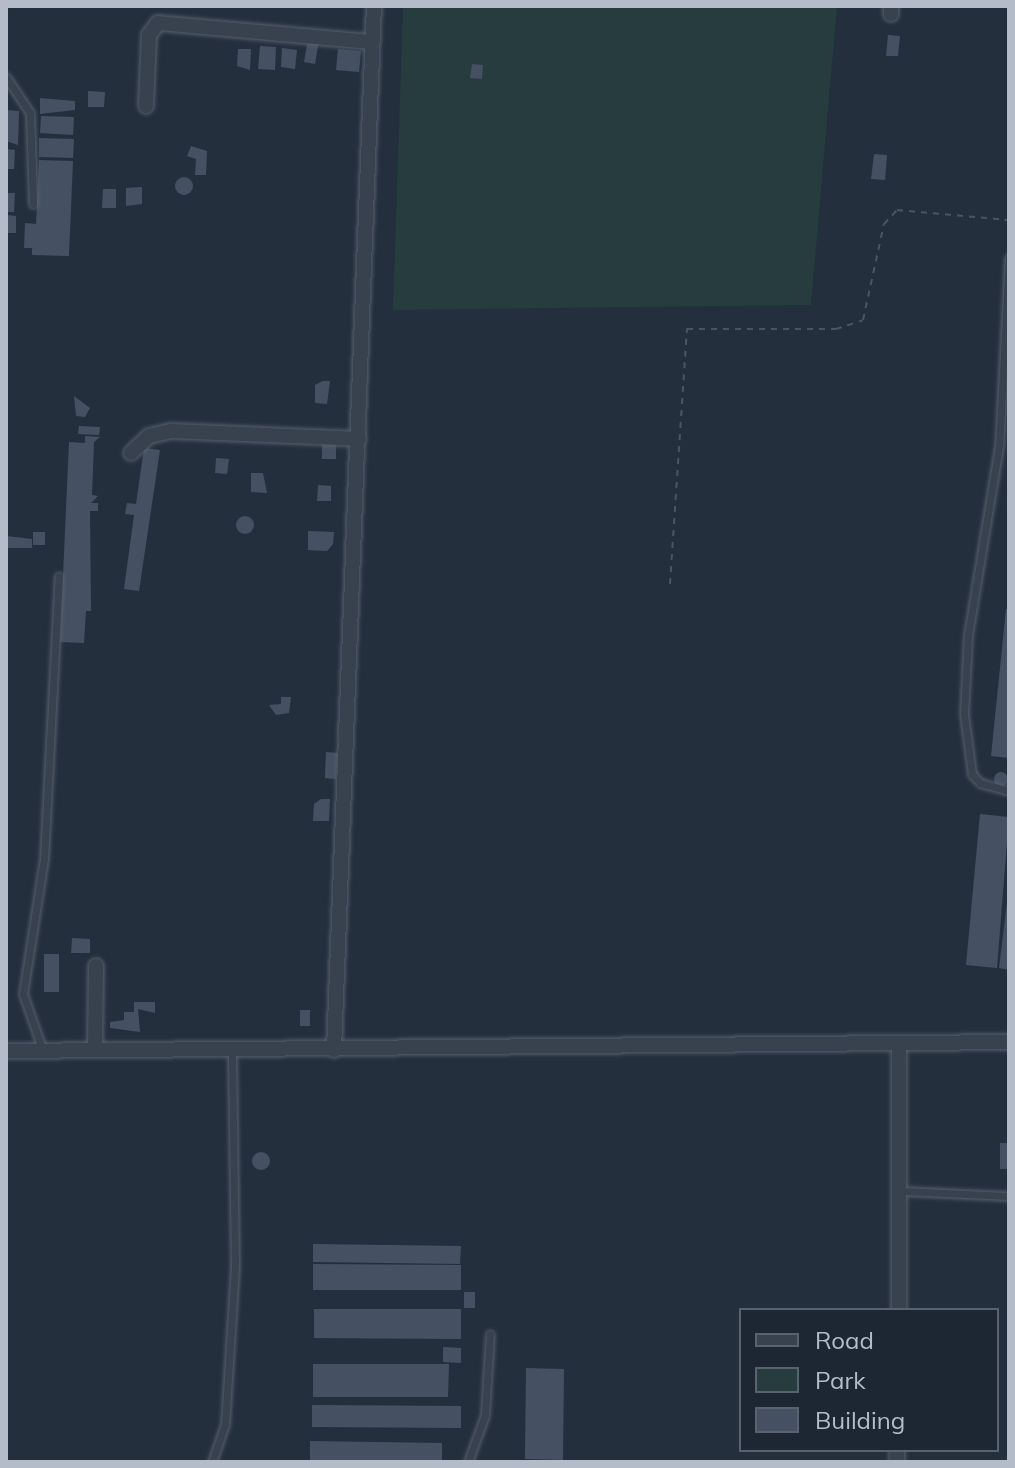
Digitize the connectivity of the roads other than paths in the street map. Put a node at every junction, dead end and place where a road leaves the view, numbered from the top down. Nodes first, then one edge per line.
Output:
1 (374, 6) edge
2 (372, 42) junction
3 (6, 77) edge
4 (146, 106) dead end
5 (33, 204) dead end
6 (1009, 258) edge
7 (359, 439) junction
8 (131, 453) dead end
9 (59, 576) dead end
10 (1009, 791) edge
11 (96, 966) dead end
12 (1009, 1042) edge
13 (899, 1044) junction
14 (95, 1049) junction
15 (232, 1050) junction
16 (334, 1050) junction
17 (6, 1051) edge
18 (43, 1051) junction
19 (901, 1191) junction
20 (1009, 1196) edge
21 (899, 1308) edge
22 (490, 1334) dead end
23 (216, 1453) junction
24 (212, 1462) edge
25 (219, 1462) edge
26 (468, 1462) edge

1 - 2 street
2 - 4 street
2 - 7 street
3 - 5 lane
6 - 10 lane
7 - 8 street
7 - 16 street
9 - 18 lane
11 - 14 street
12 - 13 street
13 - 16 street
13 - 19 street
14 - 15 street
14 - 18 street
15 - 16 street
15 - 23 lane
17 - 18 street
19 - 20 lane
19 - 21 street
22 - 26 lane
23 - 24 lane
23 - 25 lane

